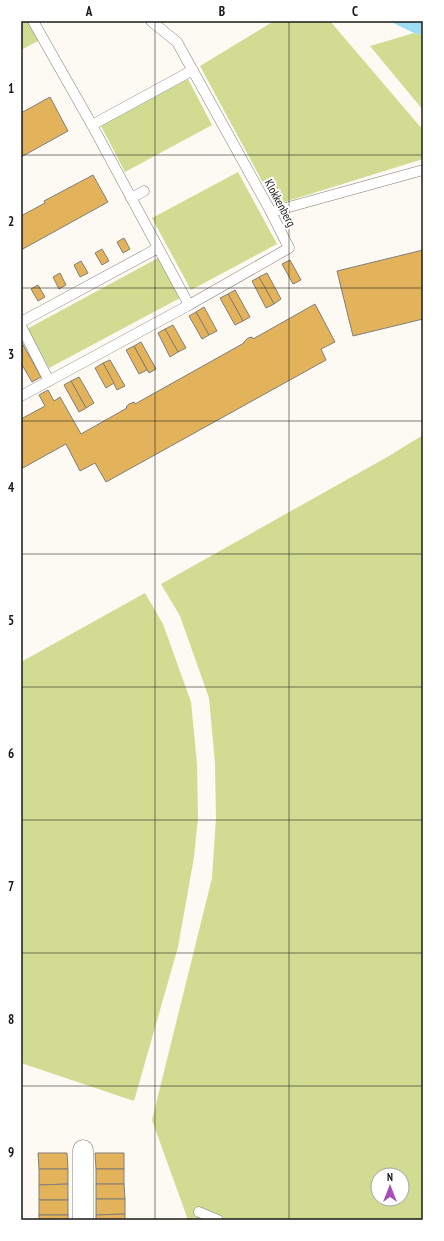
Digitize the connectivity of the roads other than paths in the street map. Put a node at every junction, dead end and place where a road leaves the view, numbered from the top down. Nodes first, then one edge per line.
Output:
1 (33, 21) edge
2 (151, 21) edge
3 (193, 70) junction
4 (92, 125) junction
5 (423, 170) edge
6 (144, 191) dead end
7 (131, 198) junction
8 (271, 212) junction
9 (158, 248) junction
10 (188, 305) junction
11 (21, 322) edge
12 (21, 326) edge
13 (48, 381) junction
14 (21, 396) edge
15 (83, 1150) dead end
16 (199, 1212) dead end
17 (83, 1220) edge
18 (218, 1220) edge

1 - 4 lane
2 - 3 lane, Klokkenberg
3 - 4 lane
3 - 8 lane, Klokkenberg
4 - 7 lane
5 - 8 lane
6 - 7 lane
7 - 9 lane
8 - 10 lane, Klokkenberg
9 - 10 lane
9 - 11 lane
10 - 13 lane, Klokkenberg
12 - 13 lane
13 - 14 lane, Klokkenberg
15 - 17 street
16 - 18 lane

